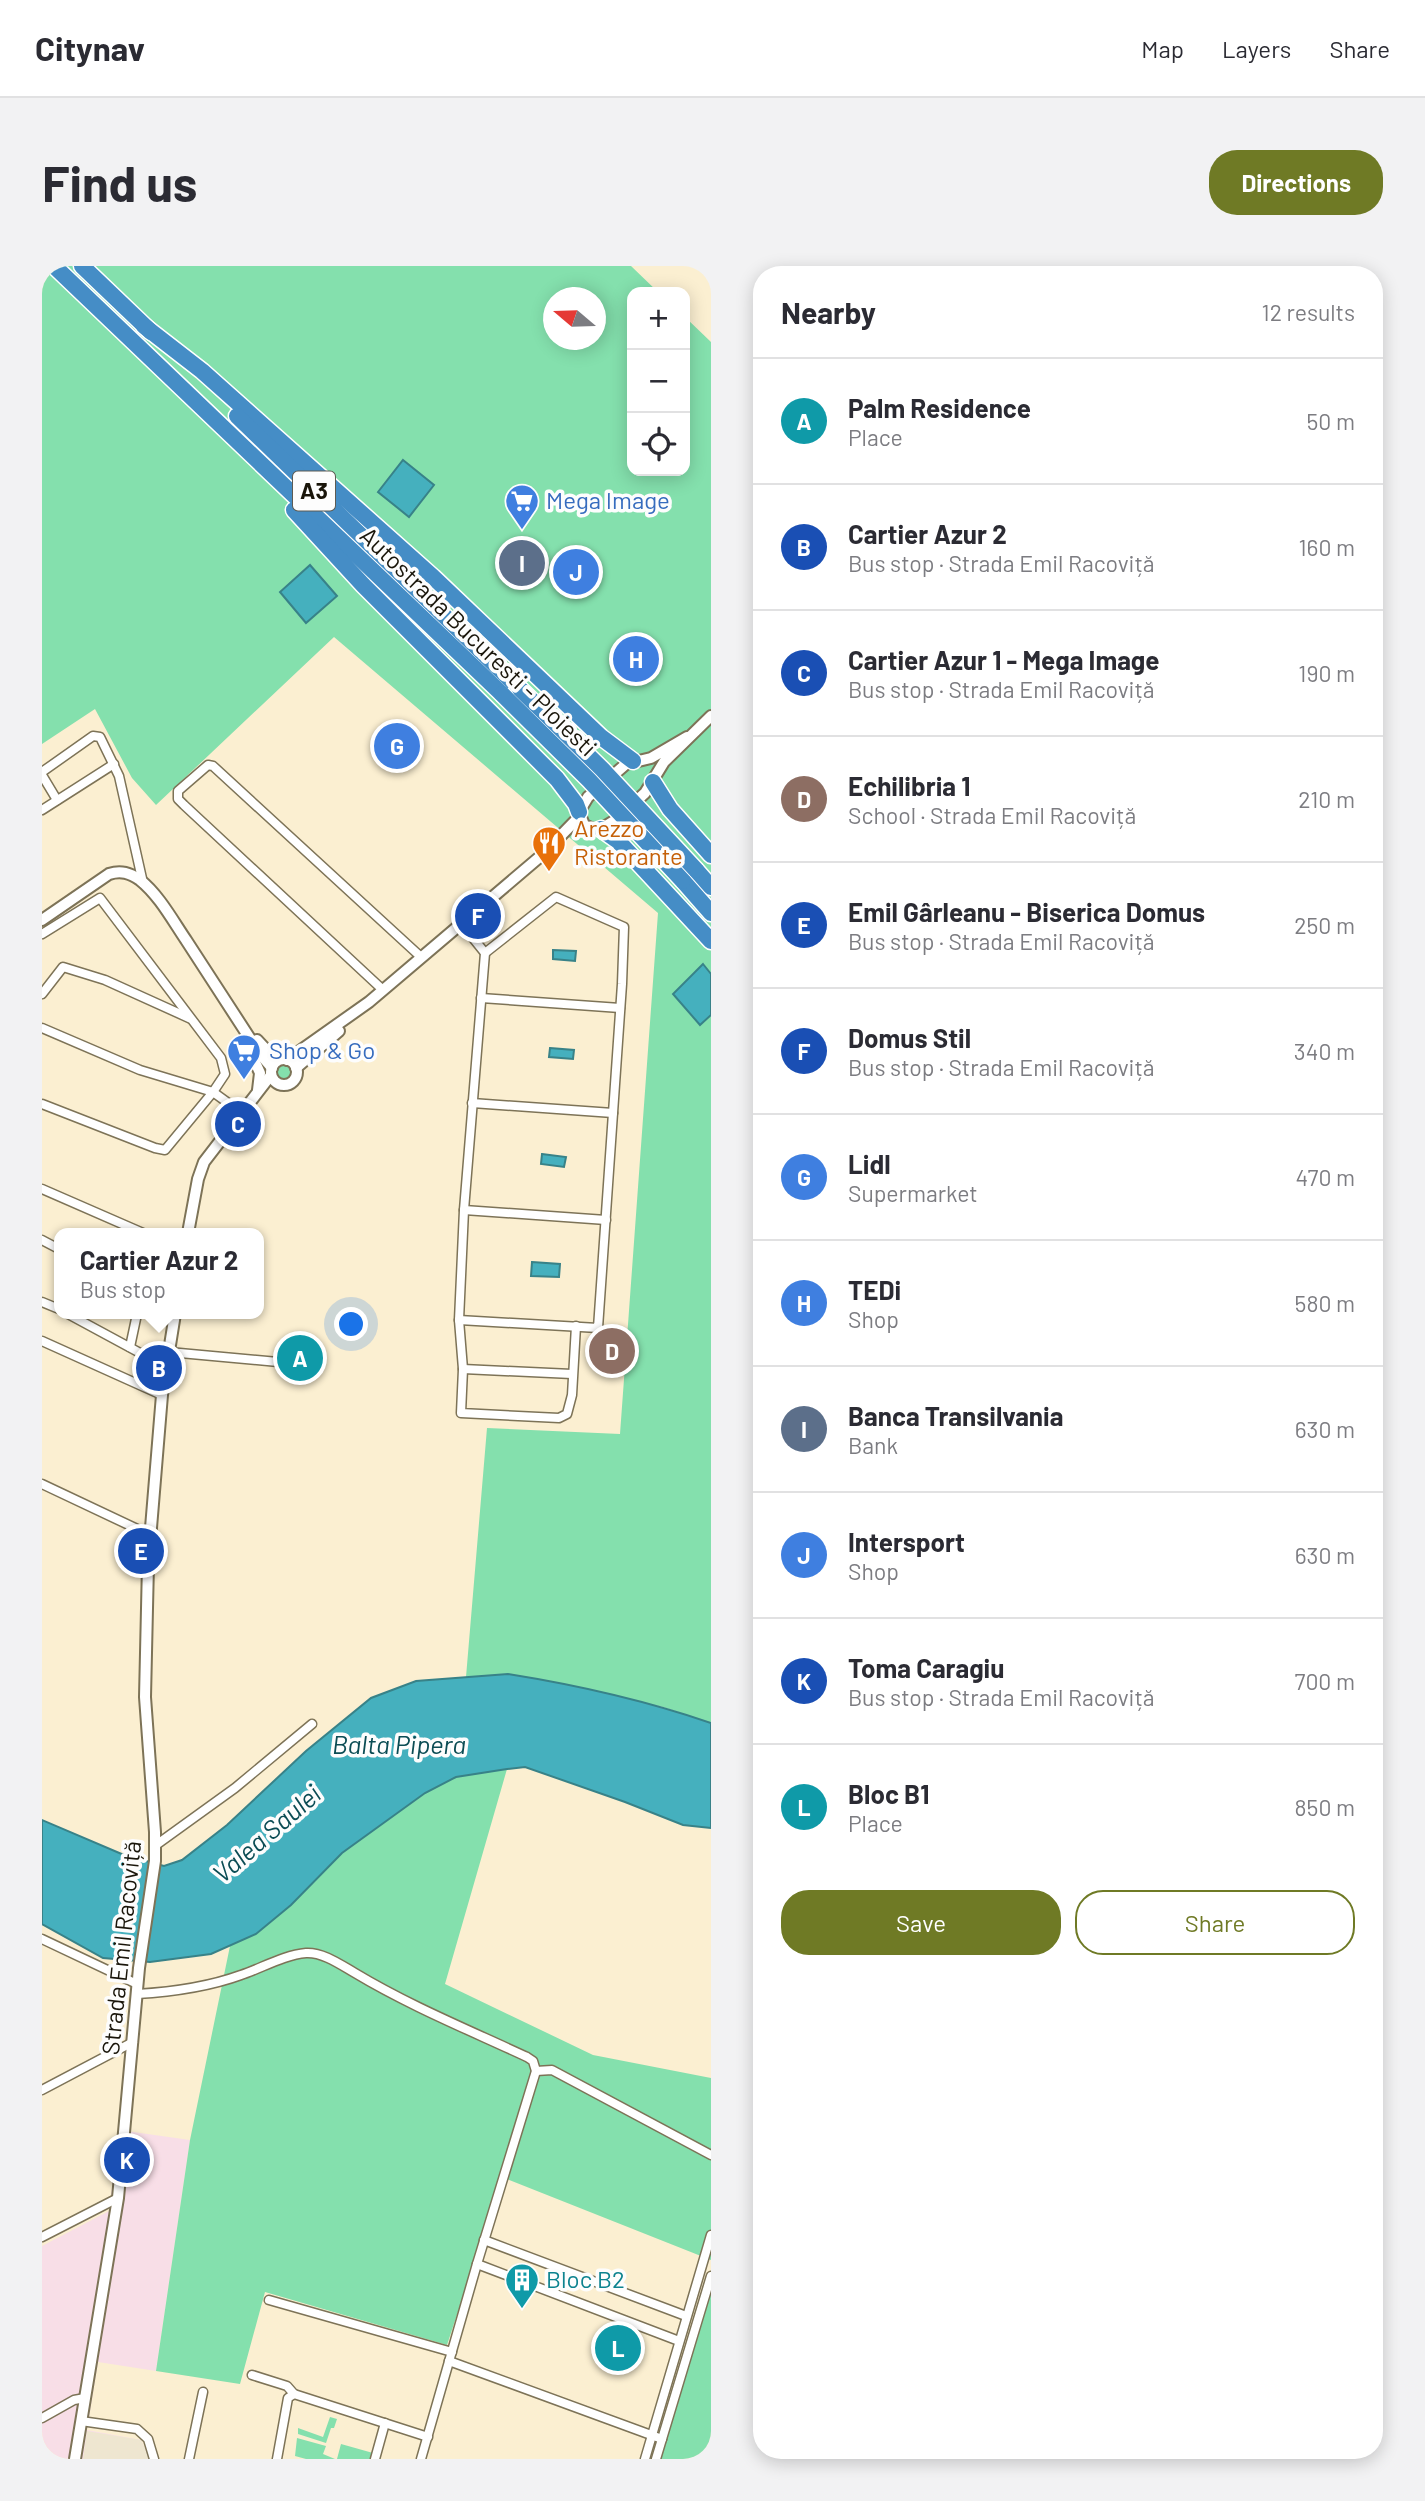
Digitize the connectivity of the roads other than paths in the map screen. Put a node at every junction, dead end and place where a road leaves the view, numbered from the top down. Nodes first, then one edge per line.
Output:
1 (54, 266) edge
2 (82, 266) edge
3 (144, 326) junction
4 (224, 429) junction
5 (711, 716) edge
6 (687, 737) junction
7 (637, 761) junction
8 (114, 764) junction
9 (42, 774) edge
10 (654, 780) junction
11 (57, 800) junction
12 (42, 810) edge
13 (579, 814) junction
14 (595, 828) junction
15 (542, 855) junction
16 (711, 855) edge
17 (689, 875) junction
18 (143, 883) junction
19 (711, 887) edge
20 (711, 913) edge
21 (42, 920) edge
22 (461, 923) junction
23 (42, 934) edge
24 (711, 941) edge
25 (483, 950) junction
26 (421, 957) junction
27 (218, 989) junction
28 (383, 990) junction
29 (42, 994) edge
30 (481, 998) junction
31 (369, 1002) junction
32 (620, 1008) junction
33 (192, 1020) junction
34 (42, 1028) edge
35 (286, 1060) junction
36 (296, 1068) junction
37 (273, 1075) junction
38 (213, 1092) junction
39 (256, 1096) junction
40 (472, 1103) junction
41 (42, 1104) edge
42 (242, 1113) junction
43 (613, 1113) junction
44 (43, 1191) edge
45 (464, 1210) junction
46 (606, 1220) junction
47 (131, 1228) edge
48 (189, 1228) edge
49 (77, 1319) edge
50 (136, 1319) edge
51 (174, 1319) edge
52 (459, 1320) junction
53 (576, 1326) junction
54 (42, 1341) edge
55 (130, 1347) junction
56 (169, 1352) junction
57 (278, 1362) dead end
58 (166, 1367) junction
59 (463, 1369) junction
60 (572, 1374) junction
61 (162, 1395) junction
62 (42, 1484) edge
63 (150, 1535) junction
64 (312, 1724) dead end
65 (156, 1844) junction
66 (42, 1939) edge
67 (137, 1989) junction
68 (133, 2042) junction
69 (536, 2071) junction
70 (43, 2086) edge
71 (711, 2155) edge
72 (118, 2198) junction
73 (711, 2235) edge
74 (42, 2237) edge
75 (484, 2240) junction
76 (477, 2264) junction
77 (711, 2276) edge
78 (269, 2300) dead end
79 (687, 2316) junction
80 (679, 2341) junction
81 (451, 2356) junction
82 (252, 2375) dead end
83 (203, 2392) dead end
84 (294, 2394) junction
85 (85, 2398) junction
86 (42, 2418) edge
87 (81, 2421) junction
88 (385, 2423) junction
89 (652, 2435) junction
90 (428, 2437) junction
91 (662, 2439) junction
92 (75, 2459) edge
93 (154, 2459) edge
94 (189, 2459) edge
95 (277, 2459) edge
96 (375, 2459) edge
97 (421, 2459) edge
98 (645, 2459) edge
99 (656, 2459) edge

1 - 4 highway, Autostrada Bucuresti - Ploiesti / A3
2 - 3 highway, Autostrada Bucuresti - Ploiesti / A3
3 - 7 highway
3 - 17 highway, Autostrada Bucuresti - Ploiesti / A3, bridge
4 - 13 highway
4 - 17 highway, Autostrada Bucuresti - Ploiesti / A3, bridge
5 - 6 street
6 - 7 street
6 - 10 street
7 - 10 street
7 - 13 street
8 - 9 street
8 - 11 street
8 - 18 street
9 - 11 street
10 - 14 street
10 - 16 highway
11 - 12 street
13 - 14 street
13 - 15 street
14 - 15 street
14 - 24 highway
15 - 22 street
17 - 19 highway, Autostrada Bucuresti - Ploiesti / A3
17 - 20 highway, Autostrada Bucuresti - Ploiesti / A3
18 - 21 street
18 - 27 street
22 - 25 street
22 - 26 street
23 - 33 street
25 - 30 street
25 - 32 street
26 - 28 street
26 - 28 street
27 - 35 street
27 - 37 street
27 - 39 street
28 - 31 street
29 - 33 street
30 - 32 street
30 - 40 street
31 - 35 street
31 - 36 street
32 - 43 street
33 - 38 street
34 - 38 street
35 - 36 street
35 - 37 street
36 - 37 street
37 - 39 street
38 - 41 street
38 - 42 street
39 - 42 street
40 - 43 street
40 - 45 street
42 - 48 street
43 - 46 street
44 - 47 street
45 - 46 street
45 - 52 street
46 - 53 street
49 - 55 street
50 - 55 street
51 - 56 street, Strada Emil Racoviță
52 - 53 street
52 - 59 street
53 - 60 street
54 - 61 street
55 - 58 street
56 - 57 street
56 - 58 street, Strada Emil Racoviță
58 - 61 street, Strada Emil Racoviță
59 - 60 street
59 - 60 street
61 - 63 street, Strada Emil Racoviță
62 - 63 street
63 - 65 street, Strada Emil Racoviță
64 - 65 street
65 - 67 street, Strada Emil Racoviță
66 - 67 street
67 - 68 street, Strada Emil Racoviță
67 - 69 street
68 - 70 street
68 - 72 street, Strada Emil Racoviță
69 - 71 street
69 - 75 street
72 - 74 street
72 - 85 street, Strada Emil Racoviță
73 - 79 street
75 - 76 street
75 - 79 street
76 - 80 street
76 - 81 street
77 - 91 street
78 - 81 street
79 - 80 street
80 - 89 street
81 - 89 street
81 - 90 street
82 - 84 street
83 - 94 street
84 - 88 street
84 - 95 street
85 - 86 street
85 - 87 street, Strada Emil Racoviță
87 - 92 street, Strada Emil Racoviță
87 - 93 street
88 - 90 street
88 - 96 street
89 - 91 street
89 - 98 street
90 - 97 street
91 - 99 street

